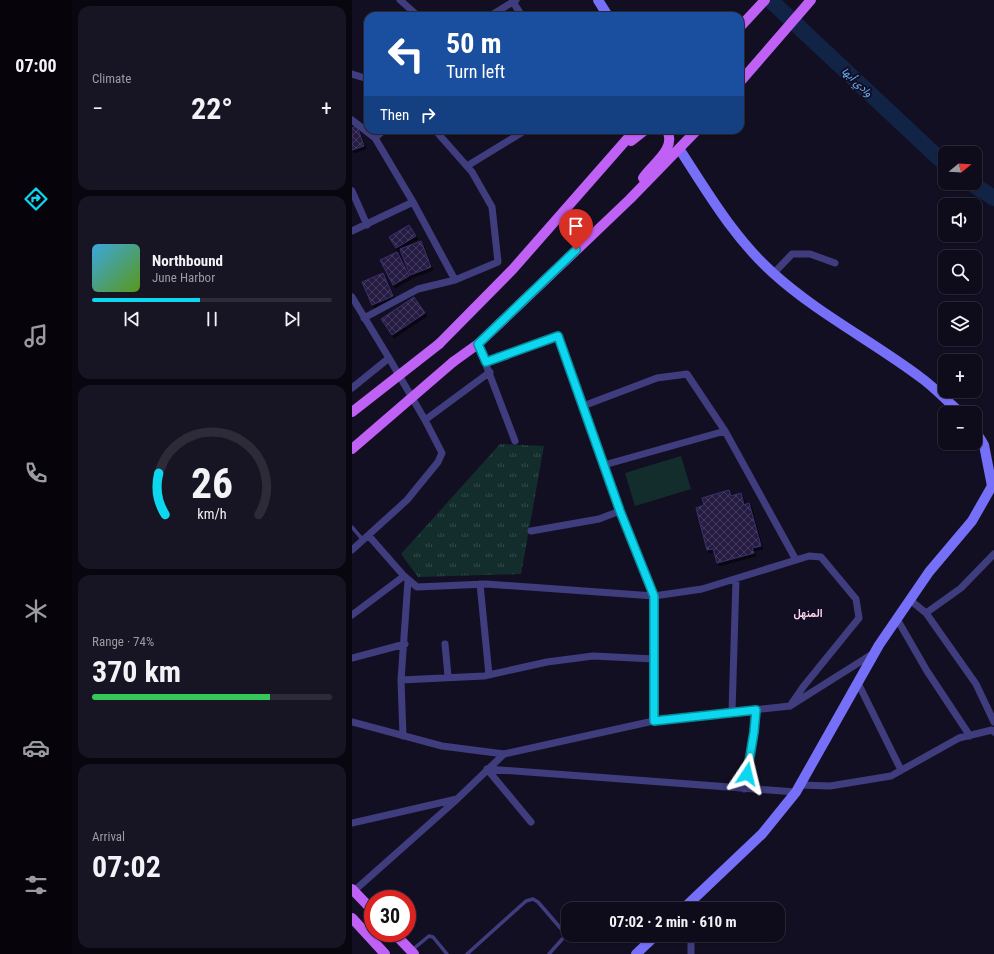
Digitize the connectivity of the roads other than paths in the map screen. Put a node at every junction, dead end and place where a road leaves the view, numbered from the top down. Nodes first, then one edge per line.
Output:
1 (400, 0) edge
2 (598, 0) edge
3 (765, 0) edge
4 (811, 0) edge
5 (515, 1) edge
6 (414, 12) edge
7 (497, 12) edge
8 (520, 12) edge
9 (606, 12) edge
10 (744, 23) edge
11 (352, 74) edge
12 (364, 78) edge
13 (744, 78) edge
14 (352, 120) edge
15 (364, 129) edge
16 (370, 134) edge
17 (380, 134) edge
18 (439, 134) edge
19 (519, 134) edge
20 (632, 134) edge
21 (640, 134) edge
22 (669, 134) edge
23 (694, 134) edge
24 (375, 138) junction
25 (680, 150) junction
26 (613, 156) junction
27 (467, 166) junction
28 (352, 190) edge
29 (630, 199) junction
30 (413, 202) junction
31 (368, 225) junction
32 (352, 231) edge
33 (835, 262) dead end
34 (773, 274) junction
35 (455, 280) junction
36 (352, 297) edge
37 (364, 318) junction
38 (478, 344) junction
39 (389, 358) junction
40 (486, 362) junction
41 (490, 372) junction
42 (352, 388) edge
43 (583, 406) junction
44 (953, 406) edge
45 (352, 412) edge
46 (425, 420) junction
47 (725, 431) junction
48 (515, 441) dead end
49 (982, 442) edge
50 (352, 449) edge
51 (604, 465) junction
52 (620, 511) junction
53 (352, 527) edge
54 (531, 531) dead end
55 (366, 538) junction
56 (352, 550) edge
57 (994, 554) edge
58 (796, 560) junction
59 (406, 578) junction
60 (736, 578) junction
61 (480, 584) junction
62 (654, 596) junction
63 (910, 600) junction
64 (926, 613) junction
65 (352, 615) edge
66 (897, 619) junction
67 (404, 644) junction
68 (445, 644) dead end
69 (876, 652) junction
70 (352, 658) edge
71 (654, 659) junction
72 (489, 674) junction
73 (448, 676) junction
74 (401, 680) junction
75 (858, 683) junction
76 (790, 706) junction
77 (756, 710) junction
78 (732, 712) junction
79 (654, 721) junction
80 (352, 722) edge
81 (994, 722) edge
82 (994, 732) edge
83 (403, 736) junction
84 (970, 736) junction
85 (504, 754) junction
86 (487, 769) junction
87 (901, 770) junction
88 (744, 789) junction
89 (798, 789) junction
90 (458, 798) junction
91 (531, 822) dead end
92 (352, 823) edge
93 (353, 890) edge
94 (364, 902) edge
95 (691, 902) edge
96 (352, 918) edge
97 (403, 942) edge
98 (649, 942) edge
99 (691, 942) edge
100 (413, 953) edge
101 (385, 954) edge
102 (447, 954) edge
103 (466, 954) edge
104 (549, 954) edge
105 (636, 954) edge
106 (691, 954) edge

1 - 6 street
2 - 9 street
3 - 10 main road
4 - 13 main road
5 - 7 street
5 - 8 street
11 - 12 street
14 - 15 street
16 - 24 street
17 - 24 street
18 - 27 street
19 - 27 street
20 - 26 main road
21 - 26 main road
22 - 29 main road
23 - 25 main road
24 - 30 street
25 - 29 main road
25 - 34 street
26 - 45 main road, bridge
27 - 35 street
28 - 31 street
29 - 38 main road
30 - 31 street
30 - 35 street
31 - 32 street
33 - 34 street
34 - 44 street
35 - 37 street
36 - 37 street
37 - 39 street
38 - 40 street
38 - 50 main road, bridge
39 - 42 street
39 - 46 street
40 - 41 street
40 - 43 street
41 - 46 street
41 - 48 street
43 - 47 street
43 - 51 street
46 - 55 street
47 - 51 street
47 - 58 street
49 - 63 street
51 - 52 street
52 - 54 street
52 - 62 street
53 - 55 lane
55 - 56 street
55 - 59 street
57 - 64 street
58 - 60 street
58 - 76 street
59 - 61 street
59 - 65 street
59 - 67 street
60 - 62 street
60 - 78 street
61 - 62 street
61 - 72 street
62 - 71 street
63 - 64 street
63 - 66 street
64 - 81 street
66 - 69 street
66 - 84 street
67 - 70 street
67 - 74 street
68 - 73 street
69 - 75 street
69 - 76 street
71 - 72 street
71 - 79 street
72 - 73 street
73 - 74 street
74 - 83 street
75 - 87 street
75 - 89 street
76 - 77 street
77 - 78 street
77 - 88 street
78 - 79 street
79 - 85 street
80 - 83 street
82 - 84 street
83 - 85 street
84 - 87 street
85 - 86 street
86 - 88 street
86 - 90 street
86 - 91 street
87 - 89 street
88 - 89 street
89 - 95 street
90 - 92 street
90 - 93 street
93 - 94 main road
96 - 101 main road
97 - 100 main road
98 - 105 street
99 - 106 street
100 - 102 lane
103 - 104 lane

